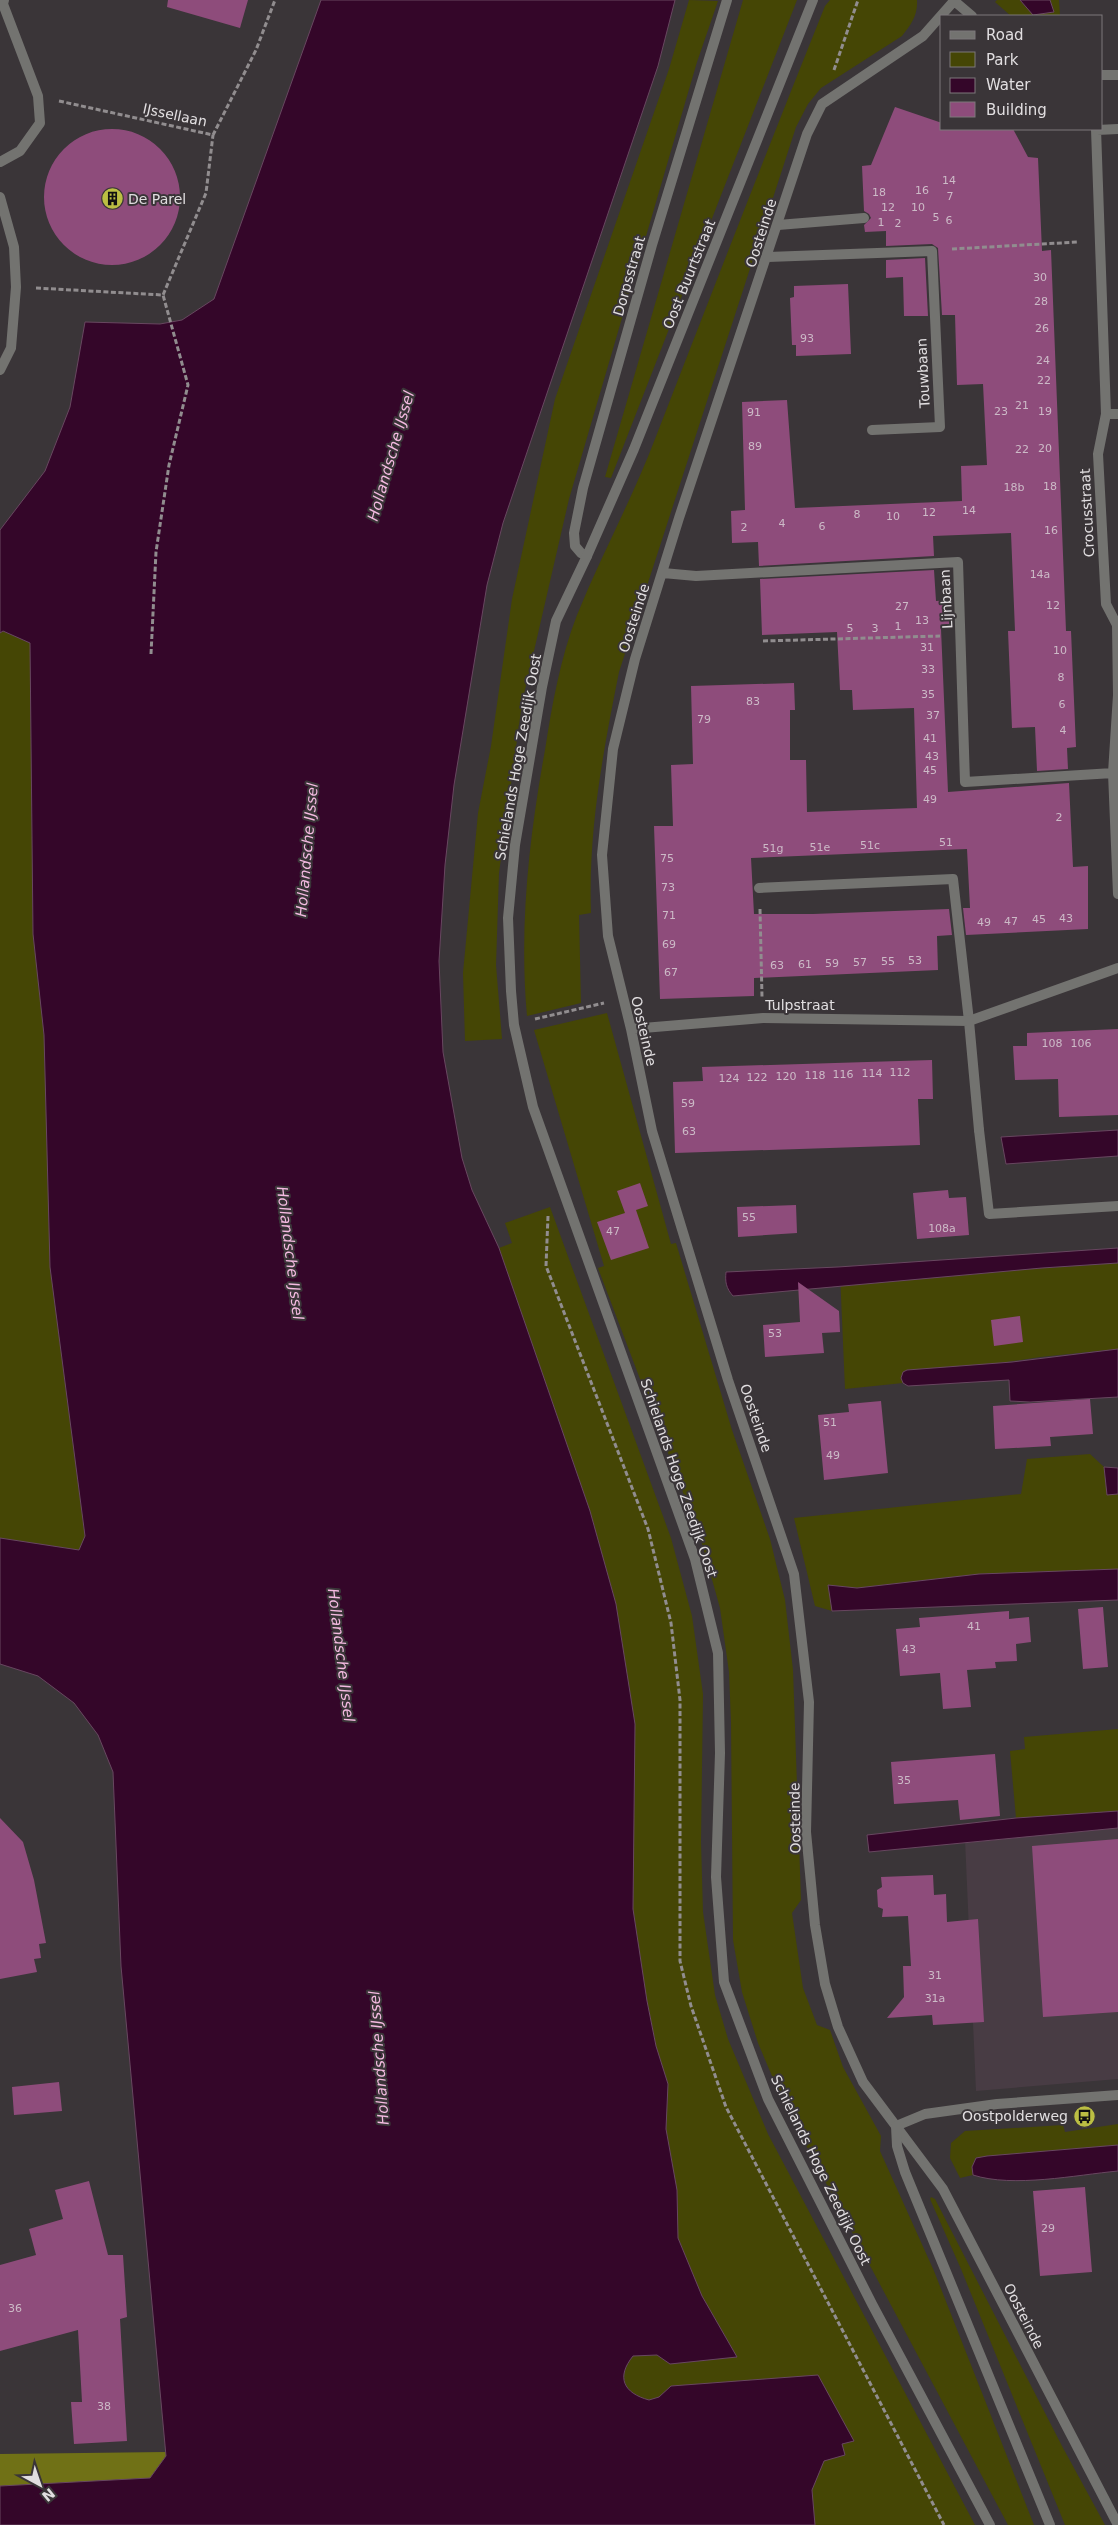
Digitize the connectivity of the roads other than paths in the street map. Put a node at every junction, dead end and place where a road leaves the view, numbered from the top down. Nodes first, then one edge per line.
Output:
1 (4, 0) edge
2 (727, 0) edge
3 (813, 0) edge
4 (954, 0) edge
5 (941, 15) edge
6 (971, 15) edge
7 (940, 16) edge
8 (1103, 75) edge
9 (1118, 75) edge
10 (1103, 129) edge
11 (1118, 129) edge
12 (1096, 130) edge
13 (0, 162) edge
14 (0, 197) edge
15 (864, 218) dead end
16 (778, 225) junction
17 (768, 257) junction
18 (0, 370) edge
19 (1106, 414) junction
20 (1118, 414) edge
21 (872, 430) dead end
22 (587, 556) junction
23 (663, 573) junction
24 (1118, 695) edge
25 (1113, 772) junction
26 (759, 888) road end
27 (1118, 894) edge
28 (1118, 968) edge
29 (968, 1021) junction
30 (631, 1029) junction
31 (1118, 1206) edge
32 (1118, 2094) edge
33 (896, 2126) junction
34 (990, 2525) edge
35 (1050, 2525) edge
36 (1118, 2525) edge

1 - 13 street
2 - 22 street, Dorpsstraat
3 - 22 street, Oost Buurtstraat
4 - 5 street, Oosteinde
4 - 6 street
7 - 16 street, Oosteinde
8 - 9 street
10 - 11 street
12 - 19 street, Crocusstraat
14 - 18 street
15 - 16 street
16 - 17 street, Oosteinde
17 - 21 street, Touwbaan
17 - 23 street, Oosteinde
19 - 20 street
19 - 24 street, Crocusstraat
22 - 34 street, Schielands Hoge Zeedijk Oost
23 - 25 street, Lijnbaan
23 - 30 street, Oosteinde
24 - 25 street, Crocusstraat
25 - 27 street, Crocusstraat
26 - 29 street
28 - 29 street, Tulpstraat
29 - 30 street, Tulpstraat
29 - 31 street
30 - 33 street, Oosteinde
32 - 33 street
33 - 35 street
33 - 36 street, Oosteinde

